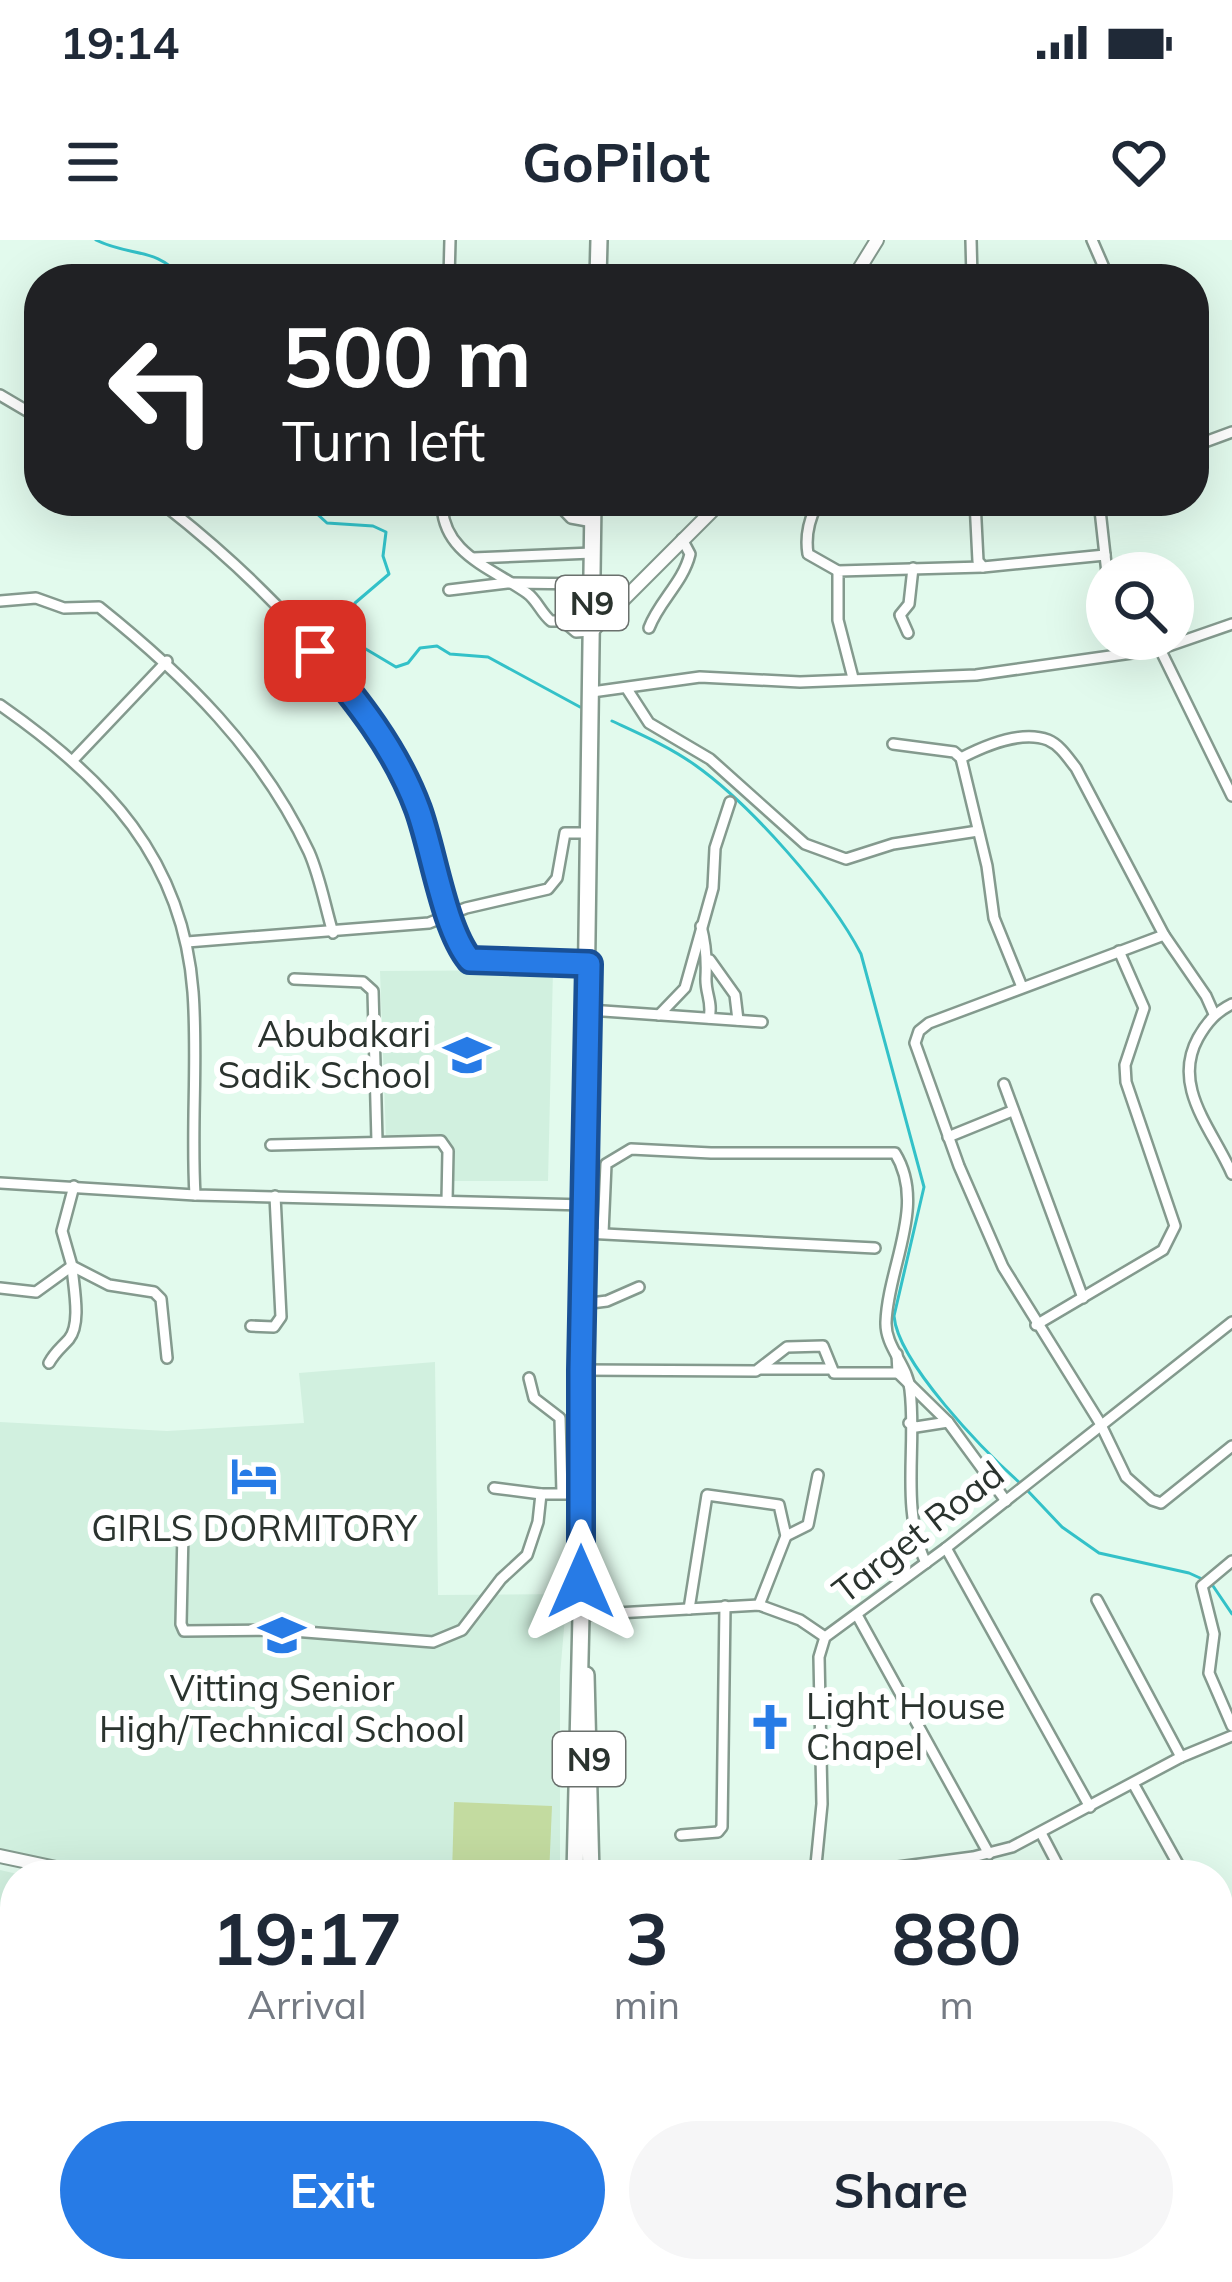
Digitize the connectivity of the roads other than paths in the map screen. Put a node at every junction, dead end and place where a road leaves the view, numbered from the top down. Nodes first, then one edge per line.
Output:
1 (175, 516) edge
2 (443, 516) edge
3 (569, 516) edge
4 (593, 516) edge
5 (706, 516) edge
6 (811, 516) edge
7 (976, 516) edge
8 (1101, 516) edge
9 (593, 522) junction
10 (682, 539) junction
11 (1105, 552) edge
12 (592, 553) junction
13 (1086, 557) edge
14 (473, 558) junction
15 (983, 567) junction
16 (913, 568) junction
17 (838, 572) junction
18 (507, 584) junction
19 (592, 584) junction
20 (449, 590) dead end
21 (0, 602) edge
22 (1232, 624) edge
23 (649, 628) dead end
24 (592, 631) junction
25 (908, 633) dead end
26 (1194, 637) edge
27 (1095, 660) edge
28 (1165, 660) edge
29 (167, 662) junction
30 (853, 678) junction
31 (627, 689) junction
32 (592, 699) junction
33 (0, 705) edge
34 (893, 744) dead end
35 (962, 758) junction
36 (74, 760) junction
37 (1232, 796) edge
38 (730, 802) dead end
39 (978, 831) junction
40 (590, 833) junction
41 (450, 915) junction
42 (701, 926) junction
43 (333, 933) junction
44 (1163, 935) junction
45 (187, 942) junction
46 (1119, 952) junction
47 (710, 960) junction
48 (589, 964) junction
49 (293, 979) dead end
50 (1022, 987) junction
51 (1232, 1004) edge
52 (589, 1010) junction
53 (1214, 1014) junction
54 (659, 1015) junction
55 (709, 1018) junction
56 (738, 1020) junction
57 (762, 1022) dead end
58 (1004, 1084) dead end
59 (1012, 1111) junction
60 (948, 1137) junction
61 (377, 1141) junction
62 (271, 1145) dead end
63 (1232, 1174) edge
64 (0, 1183) edge
65 (74, 1186) junction
66 (196, 1195) junction
67 (275, 1196) junction
68 (447, 1201) junction
69 (585, 1204) junction
70 (585, 1233) junction
71 (603, 1233) junction
72 (874, 1248) dead end
73 (72, 1266) junction
74 (639, 1287) dead end
75 (0, 1288) edge
76 (1083, 1298) junction
77 (583, 1304) junction
78 (1232, 1322) edge
79 (1036, 1325) junction
80 (251, 1326) dead end
81 (897, 1354) junction
82 (166, 1358) dead end
83 (49, 1363) dead end
84 (830, 1369) junction
85 (581, 1370) junction
86 (760, 1370) junction
87 (898, 1373) junction
88 (529, 1378) dead end
89 (910, 1384) junction
90 (948, 1422) junction
91 (910, 1423) junction
92 (1100, 1423) junction
93 (1232, 1446) edge
94 (818, 1475) dead end
95 (494, 1488) dead end
96 (562, 1493) junction
97 (541, 1494) junction
98 (580, 1494) junction
99 (1008, 1499) junction
100 (183, 1531) dead end
101 (786, 1536) junction
102 (946, 1548) junction
103 (1232, 1561) edge
104 (926, 1562) junction
105 (1096, 1600) dead end
106 (758, 1605) junction
107 (724, 1606) junction
108 (689, 1609) junction
109 (581, 1615) junction
110 (857, 1615) junction
111 (825, 1637) junction
112 (580, 1643) junction
113 (1232, 1735) edge
114 (1181, 1757) junction
115 (1134, 1785) junction
116 (1090, 1807) junction
117 (1041, 1833) junction
118 (681, 1835) dead end
119 (989, 1854) junction
120 (574, 1860) edge
121 (591, 1860) edge
122 (816, 1860) edge
123 (958, 1860) edge
124 (1055, 1860) edge
125 (1176, 1860) edge

1 - 41 street
2 - 14 street
3 - 9 street
4 - 9 highway, N9
5 - 10 street
6 - 17 street
7 - 15 street
8 - 11 street
9 - 12 highway, N9
10 - 23 street
10 - 24 street
12 - 14 street
12 - 19 highway, N9
13 - 15 street
14 - 18 street
15 - 16 street
16 - 17 street
16 - 25 street
17 - 30 street
18 - 19 street
18 - 20 street
18 - 24 street
19 - 24 highway, N9
21 - 29 street
22 - 26 street
24 - 32 highway, N9
27 - 30 street
28 - 37 street
29 - 36 street
29 - 43 street
30 - 31 street
31 - 32 street
31 - 39 street
32 - 40 highway, N9
33 - 36 street
34 - 35 street
35 - 39 street
35 - 44 street
36 - 45 street
38 - 42 street
39 - 50 street
40 - 41 street
40 - 48 highway, N9
41 - 43 street
41 - 48 street
42 - 47 street
42 - 54 street
43 - 45 street
44 - 46 street
44 - 53 street
45 - 66 street
46 - 50 street
46 - 76 street
47 - 55 street
47 - 56 street
48 - 52 highway, N9
49 - 61 street
50 - 60 street
51 - 53 street
52 - 54 street
52 - 69 highway, N9
53 - 63 street
54 - 55 street
55 - 56 street
56 - 57 street
58 - 59 street
59 - 60 street
59 - 76 street
60 - 79 street
61 - 62 street
61 - 68 street
64 - 65 street
65 - 66 street
65 - 73 street
66 - 67 street
67 - 68 street
67 - 80 street
68 - 69 street
69 - 70 highway, N9
70 - 71 street
70 - 77 highway, N9
71 - 72 street
71 - 81 street
73 - 75 street
73 - 82 street
73 - 83 street
74 - 77 street
76 - 79 street
77 - 85 highway, N9
78 - 92 street, Target Road
79 - 92 street
81 - 87 street
81 - 89 street
84 - 86 street
84 - 86 street
84 - 87 street
85 - 86 street
85 - 98 highway, N9
87 - 89 street
88 - 96 street
89 - 90 street
89 - 91 street
90 - 91 street
90 - 99 street
91 - 104 street
92 - 93 street
92 - 99 street, Target Road
94 - 101 street
95 - 97 street
96 - 97 street
96 - 98 street
97 - 100 street
98 - 109 highway, N9
99 - 102 street, Target Road
101 - 106 street
101 - 108 street
102 - 104 street, Target Road
102 - 116 street
103 - 113 street
104 - 110 street, Target Road
105 - 114 street
106 - 107 street
106 - 111 street
107 - 108 street
107 - 118 street
108 - 109 street
109 - 112 highway, N9
110 - 111 street, Target Road
110 - 119 street
111 - 122 street, Target Road
112 - 120 highway, N9
112 - 121 highway, N9
113 - 114 street
114 - 115 street
115 - 116 street
115 - 125 street
116 - 117 street
117 - 119 street
117 - 124 street
119 - 123 street

